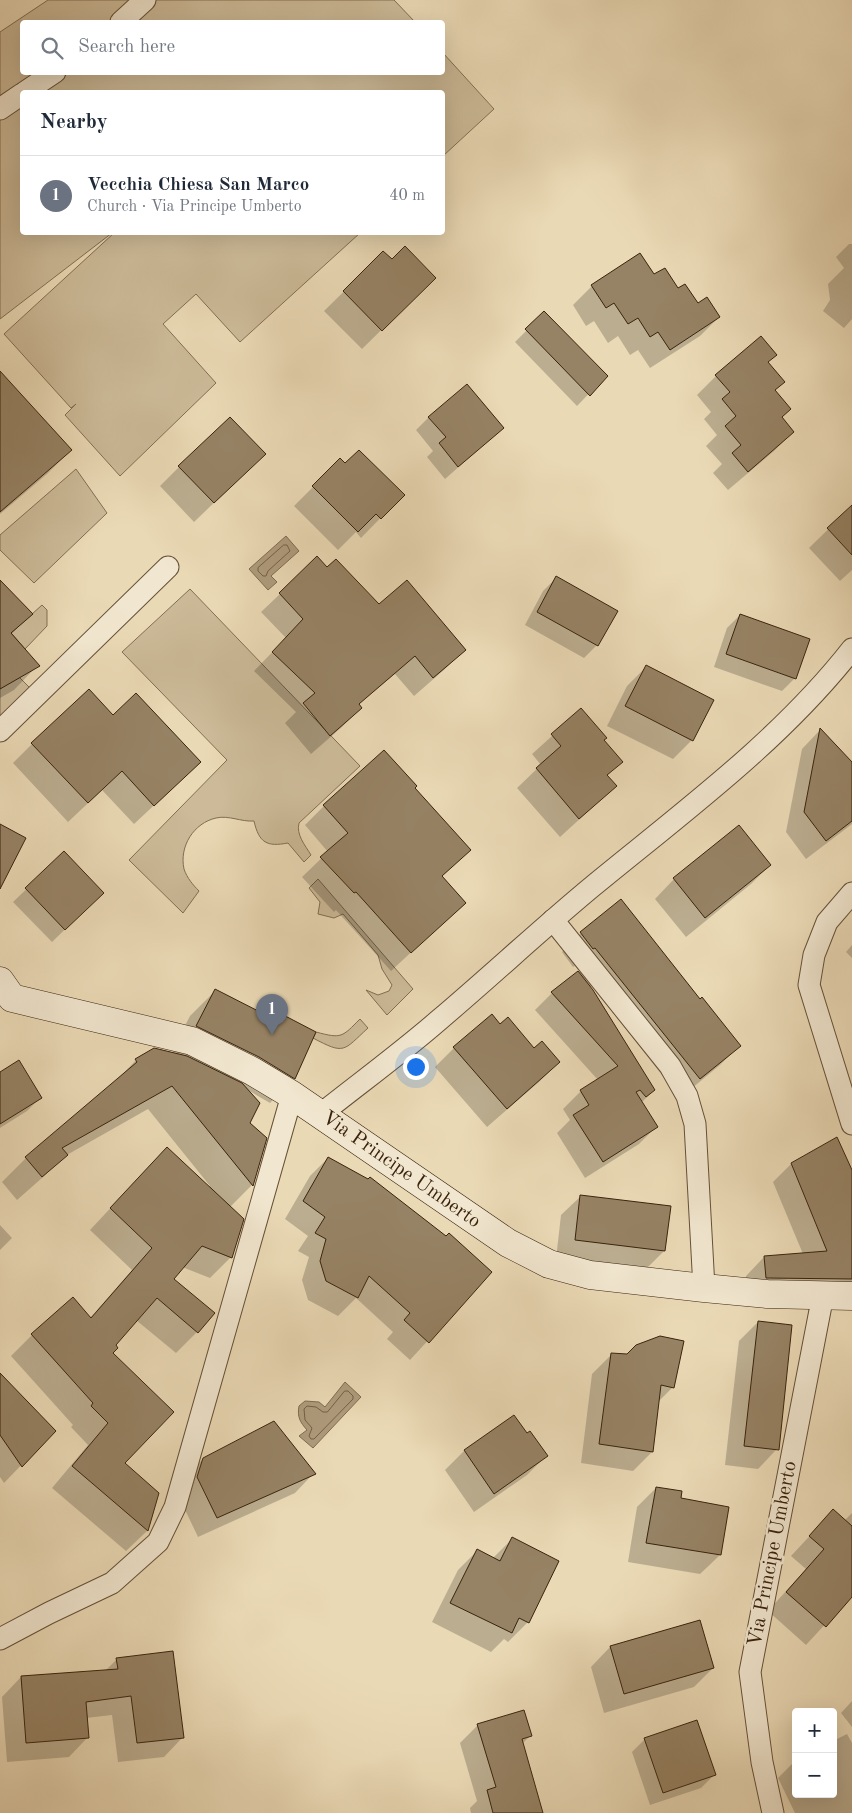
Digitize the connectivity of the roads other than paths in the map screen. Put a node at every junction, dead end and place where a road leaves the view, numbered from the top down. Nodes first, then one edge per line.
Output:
1 (145, 0) edge
2 (123, 20) edge
3 (50, 75) edge
4 (28, 90) edge
5 (20, 96) edge
6 (0, 109) edge
7 (168, 567) dead end
8 (852, 648) edge
9 (0, 731) edge
10 (852, 893) edge
11 (553, 920) junction
12 (4, 996) edge
13 (292, 1095) junction
14 (320, 1114) junction
15 (852, 1124) edge
16 (704, 1288) junction
17 (823, 1295) junction
18 (852, 1296) edge
19 (0, 1639) edge
20 (773, 1813) edge

1 - 2 street
3 - 4 street
5 - 6 street
7 - 9 street
8 - 11 street
10 - 15 street
11 - 14 street
11 - 16 street
12 - 13 street, Via Principe Umberto
13 - 14 street, Via Principe Umberto
13 - 19 street
14 - 16 street, Via Principe Umberto
16 - 17 street, Via Principe Umberto
17 - 18 street, Via Principe Umberto
17 - 20 street, Via Principe Umberto

